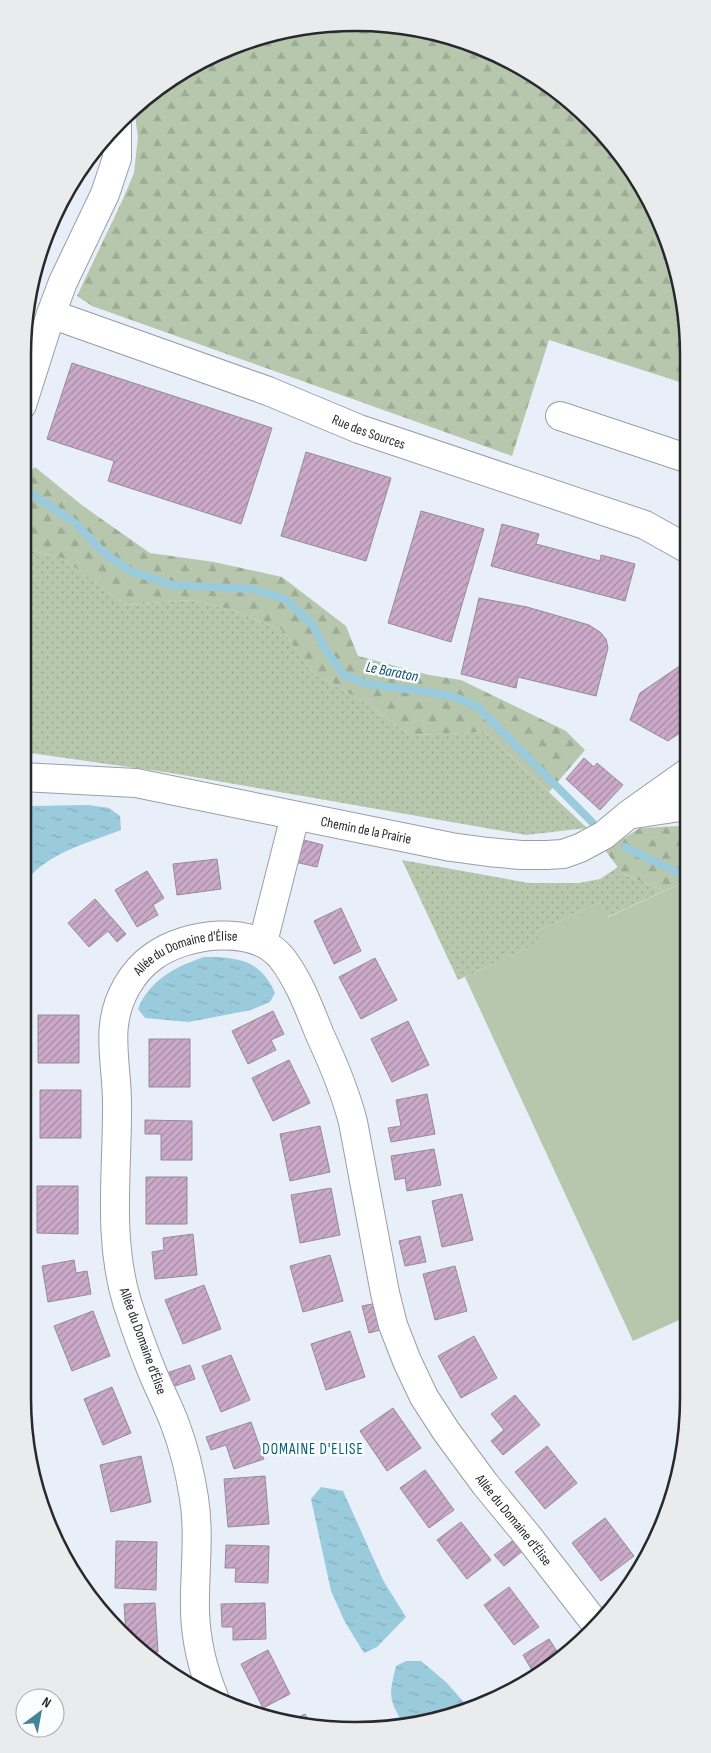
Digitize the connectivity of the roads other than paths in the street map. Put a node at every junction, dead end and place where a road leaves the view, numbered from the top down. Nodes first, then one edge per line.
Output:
1 (117, 137) edge
2 (51, 314) junction
3 (31, 377) edge
4 (560, 416) dead end
5 (680, 456) edge
6 (680, 545) edge
7 (31, 777) edge
8 (680, 778) edge
9 (680, 807) edge
10 (628, 815) junction
11 (295, 816) junction
12 (263, 942) junction
13 (592, 1619) edge
14 (211, 1688) edge

1 - 2 street
2 - 3 street
2 - 6 street, Rue des Sources
4 - 5 street
7 - 11 street, Chemin de la Prairie
8 - 10 street, Chemin de la Prairie
9 - 10 street
10 - 11 street, Chemin de la Prairie
11 - 12 street, Allée du Domaine d'Élise
12 - 13 street, Allée du Domaine d'Élise
12 - 14 street, Allée du Domaine d'Élise

